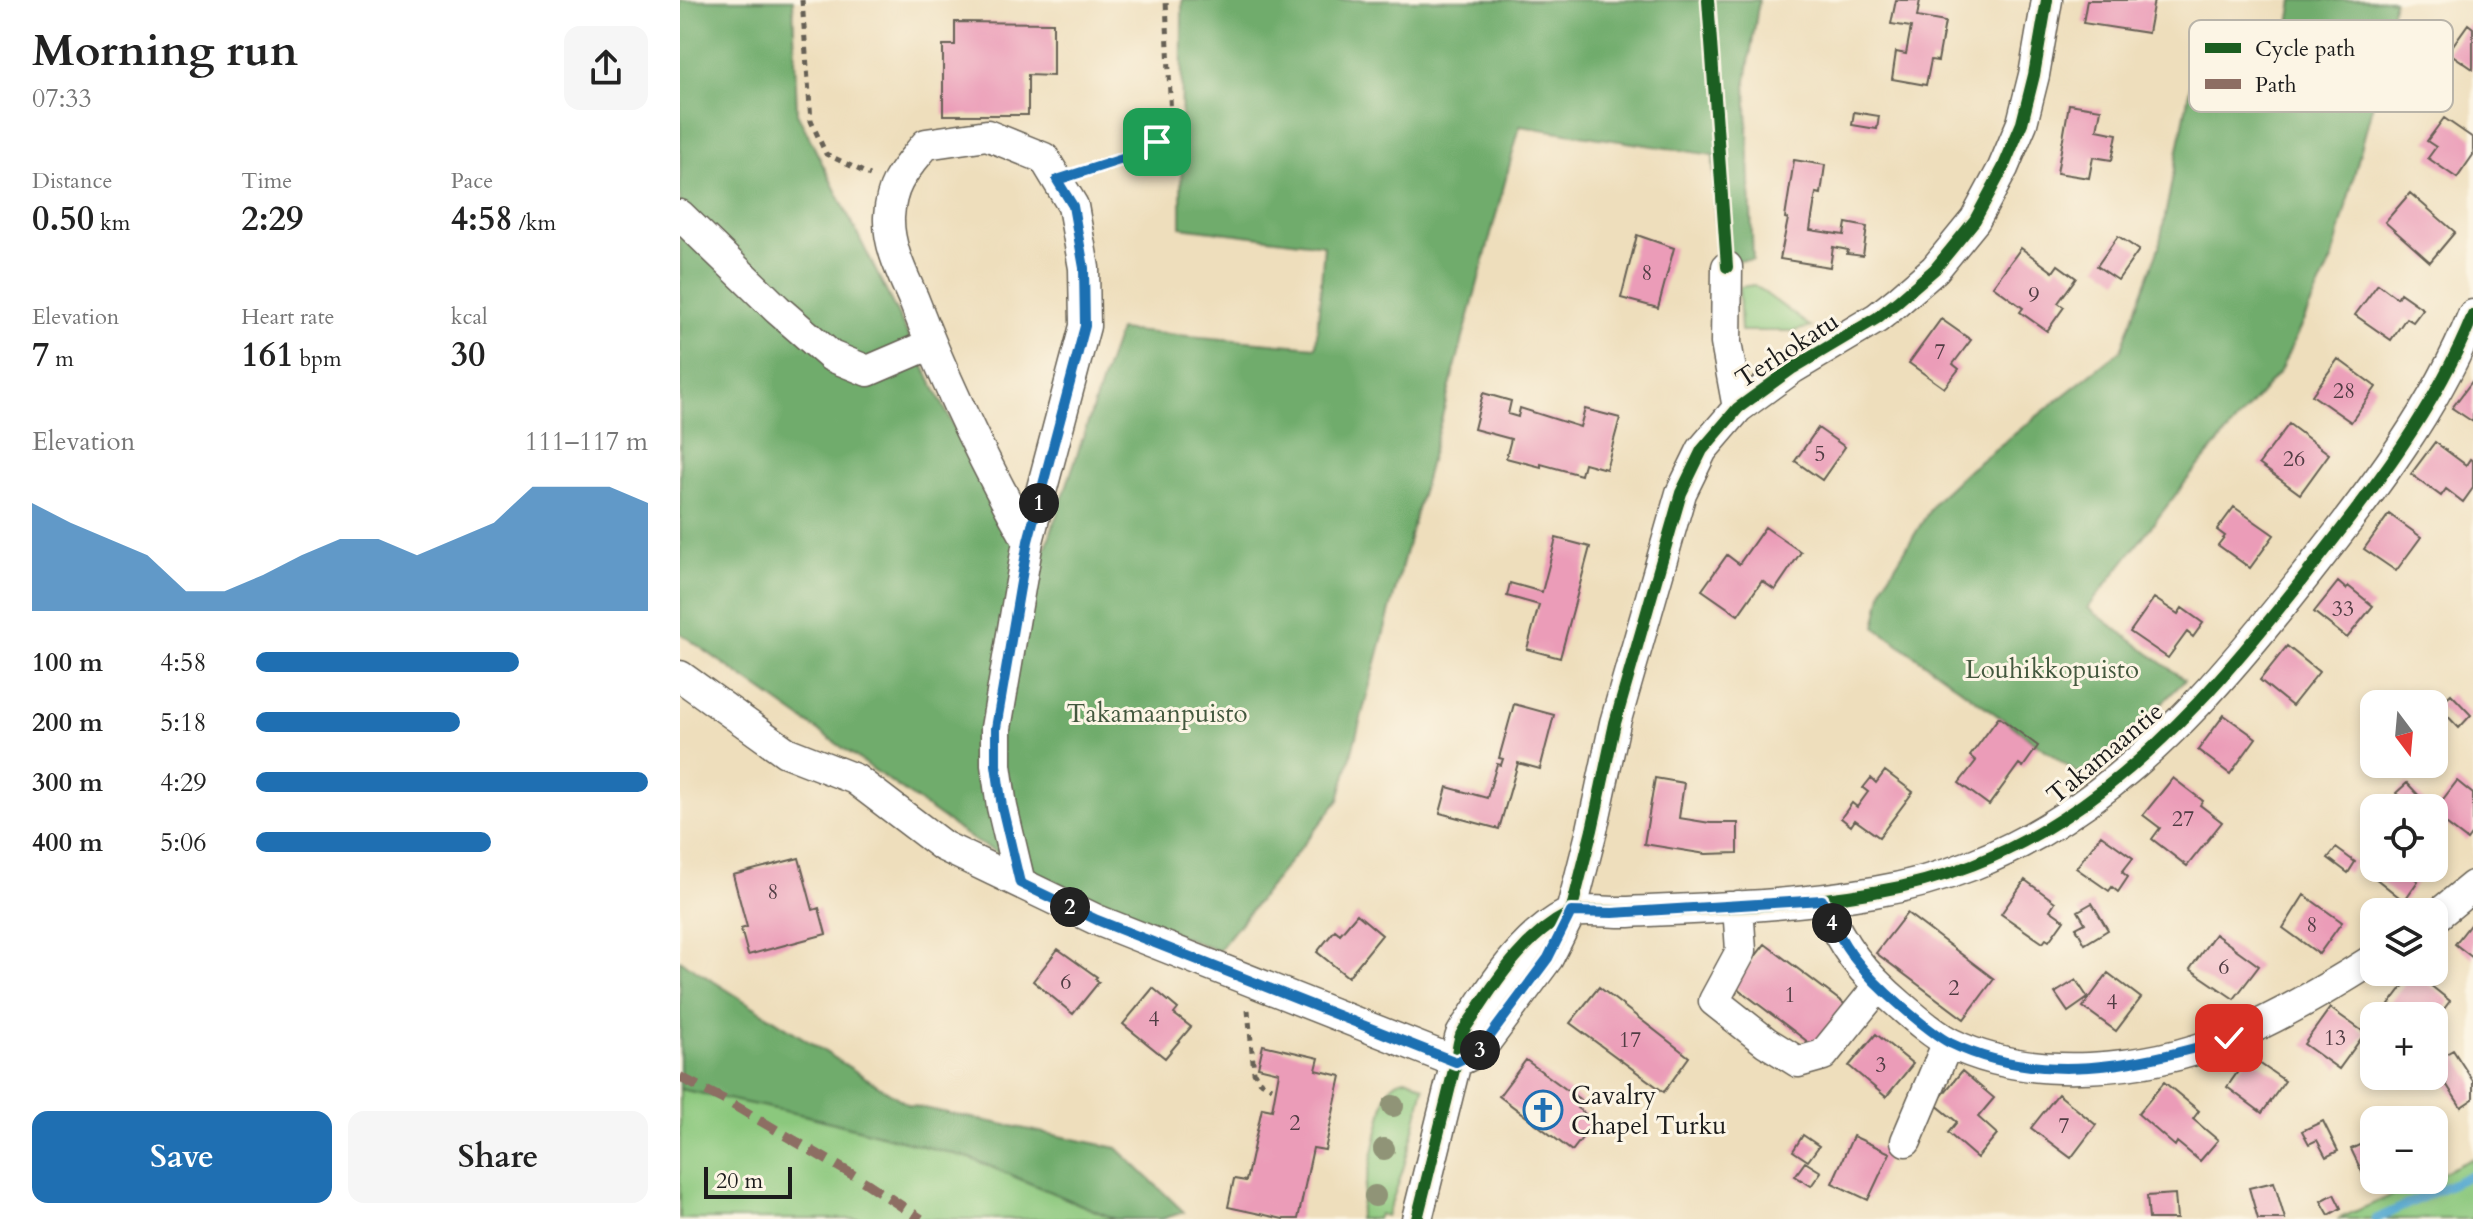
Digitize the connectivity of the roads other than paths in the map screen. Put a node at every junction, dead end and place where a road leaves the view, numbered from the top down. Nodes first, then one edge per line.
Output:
1 (2047, 0) edge
2 (680, 215) edge
3 (1727, 267) dead end
4 (2473, 315) edge
5 (931, 344) junction
6 (1738, 408) junction
7 (1028, 541) junction
8 (680, 676) edge
9 (1020, 883) junction
10 (2473, 886) edge
11 (1822, 900) junction
12 (1738, 906) junction
13 (2448, 907) edge
14 (1571, 912) junction
15 (2360, 968) edge
16 (1878, 987) junction
17 (1948, 1042) junction
18 (1456, 1062) junction
19 (1906, 1141) dead end
20 (1417, 1219) edge

1 - 6 street, Terhokatu
2 - 5 street
3 - 6 street
4 - 11 street, Takamaantie
5 - 7 street
5 - 7 street
6 - 14 street, Terhokatu
7 - 9 street
8 - 9 street
9 - 18 street
10 - 13 street
11 - 12 street, Takamaantie
11 - 16 street
12 - 14 street, Takamaantie
12 - 16 street
14 - 18 street
15 - 17 street
16 - 17 street
17 - 19 street
18 - 20 street

